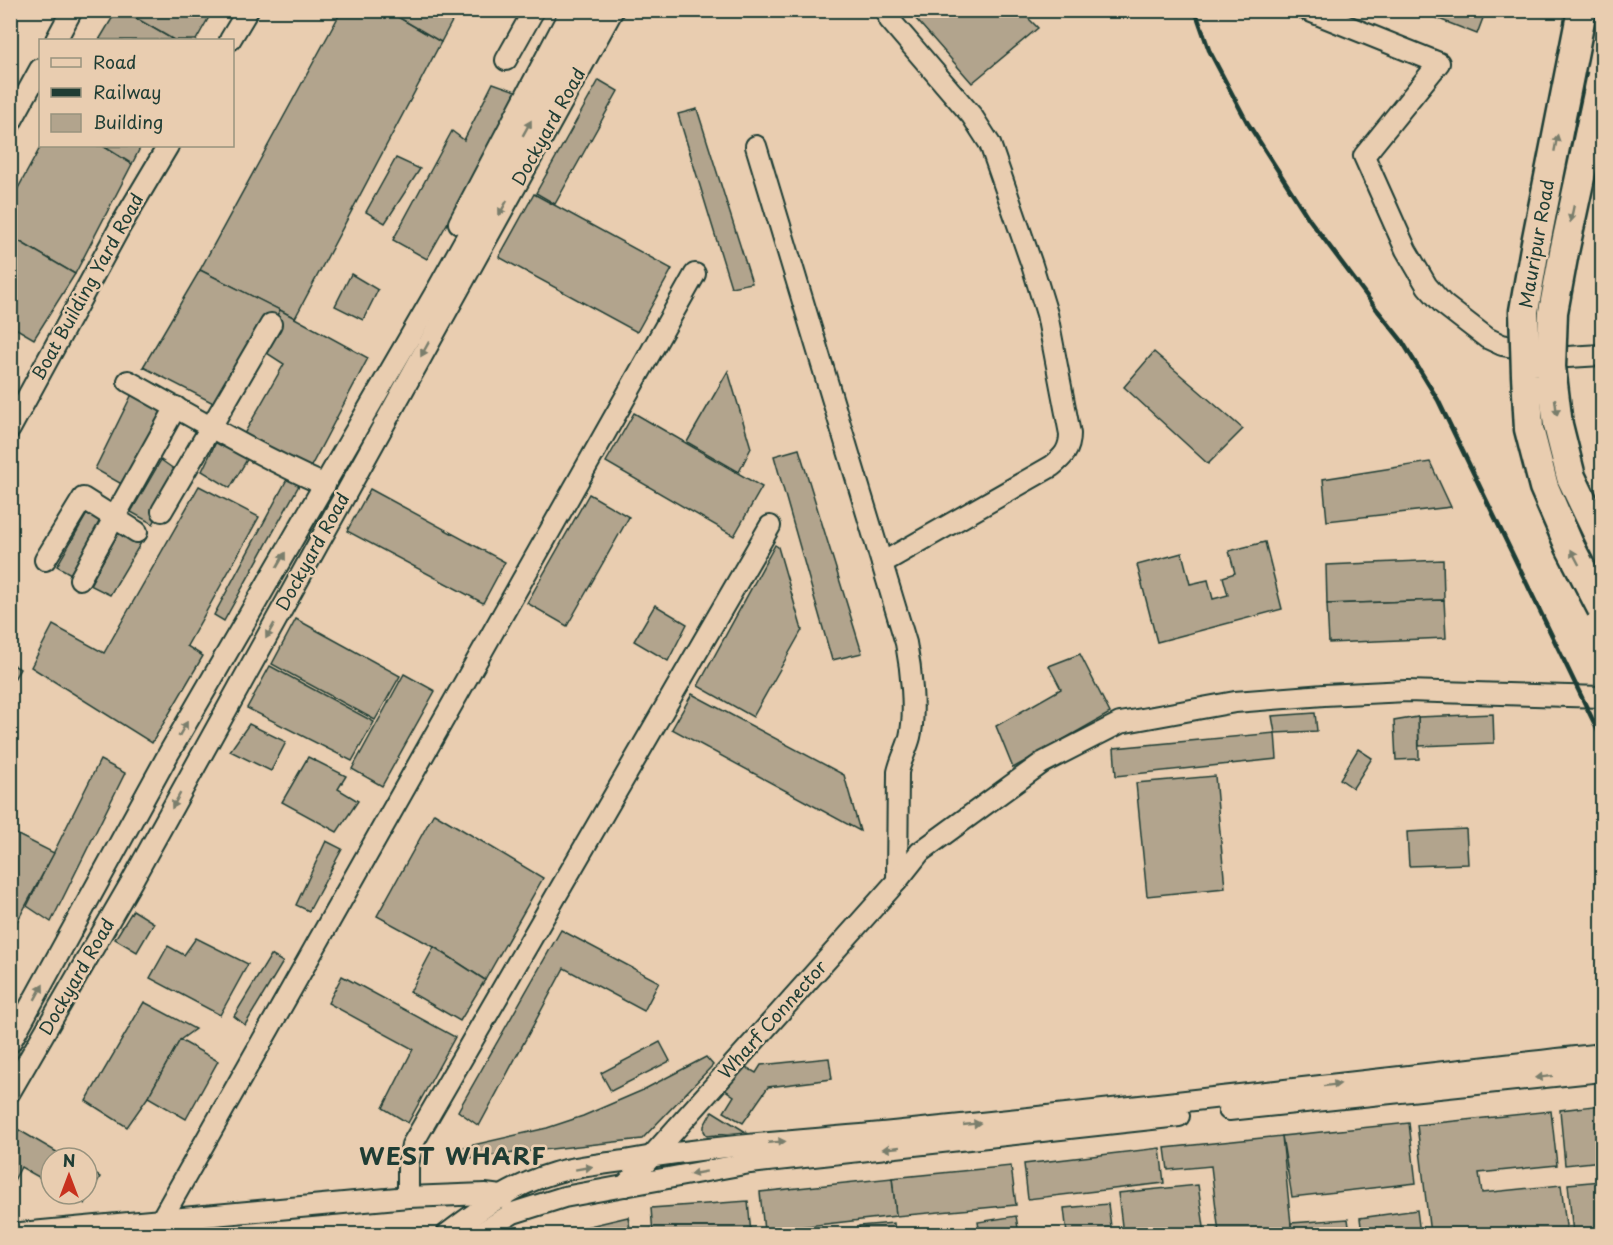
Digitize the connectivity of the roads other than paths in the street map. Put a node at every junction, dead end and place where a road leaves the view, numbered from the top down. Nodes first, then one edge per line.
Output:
1 (72, 10) edge
2 (248, 10) edge
3 (534, 10) edge
4 (571, 10) edge
5 (593, 10) edge
6 (613, 10) edge
7 (1307, 10) edge
8 (1582, 10) edge
9 (889, 20) dead end
10 (57, 39) edge
11 (231, 39) edge
12 (506, 60) dead end
13 (39, 71) edge
14 (1602, 75) edge
15 (10, 124) edge
16 (756, 146) dead end
17 (167, 147) edge
18 (695, 274) dead end
19 (445, 294) junction
20 (423, 314) junction
21 (271, 324) dead end
22 (1602, 355) edge
23 (128, 381) dead end
24 (176, 407) junction
25 (210, 427) junction
26 (10, 429) edge
27 (325, 485) junction
28 (162, 511) dead end
29 (115, 518) junction
30 (770, 526) dead end
31 (137, 532) dead end
32 (1602, 542) edge
33 (45, 560) dead end
34 (882, 563) junction
35 (80, 579) dead end
36 (1602, 609) edge
37 (1602, 697) edge
38 (897, 881) junction
39 (10, 1043) edge
40 (1602, 1054) edge
41 (1602, 1071) edge
42 (10, 1092) edge
43 (651, 1157) junction
44 (556, 1172) junction
45 (624, 1186) junction
46 (501, 1196) junction
47 (408, 1197) junction
48 (564, 1197) junction
49 (513, 1213) junction
50 (161, 1221) junction
51 (10, 1234) edge
52 (447, 1234) edge
53 (479, 1234) edge

1 - 10 street
2 - 11 street
3 - 12 street
4 - 20 street
19 -> 5 street, Dockyard Road
6 -> 19 street, Dockyard Road
7 - 22 street
36 -> 8 highway, Mauripur Road, bridge
9 - 34 street
13 - 15 street
14 -> 32 highway, Mauripur Road, bridge
16 - 34 street
17 - 26 street, Boat Building Yard Road
18 - 50 street
19 - 20 street, Dockyard Road
19 -> 42 street, Dockyard Road
20 - 27 street, Dockyard Road
21 - 25 street
23 - 24 street
24 - 25 street
24 - 29 street
25 - 27 street
25 - 28 street
39 -> 27 street, Dockyard Road
29 - 31 street
29 - 33 street
29 - 35 street
30 - 47 street
34 - 38 street
37 - 38 street, Wharf Connector
38 - 43 street, Wharf Connector
43 -> 40 street
41 -> 45 street
44 -> 43 street
43 - 45 street, Wharf Connector
44 - 46 street
44 - 48 street
45 - 48 street
46 - 47 street
46 - 49 street
46 - 52 street
47 - 50 street
48 - 49 street
49 - 53 street
50 - 51 street

